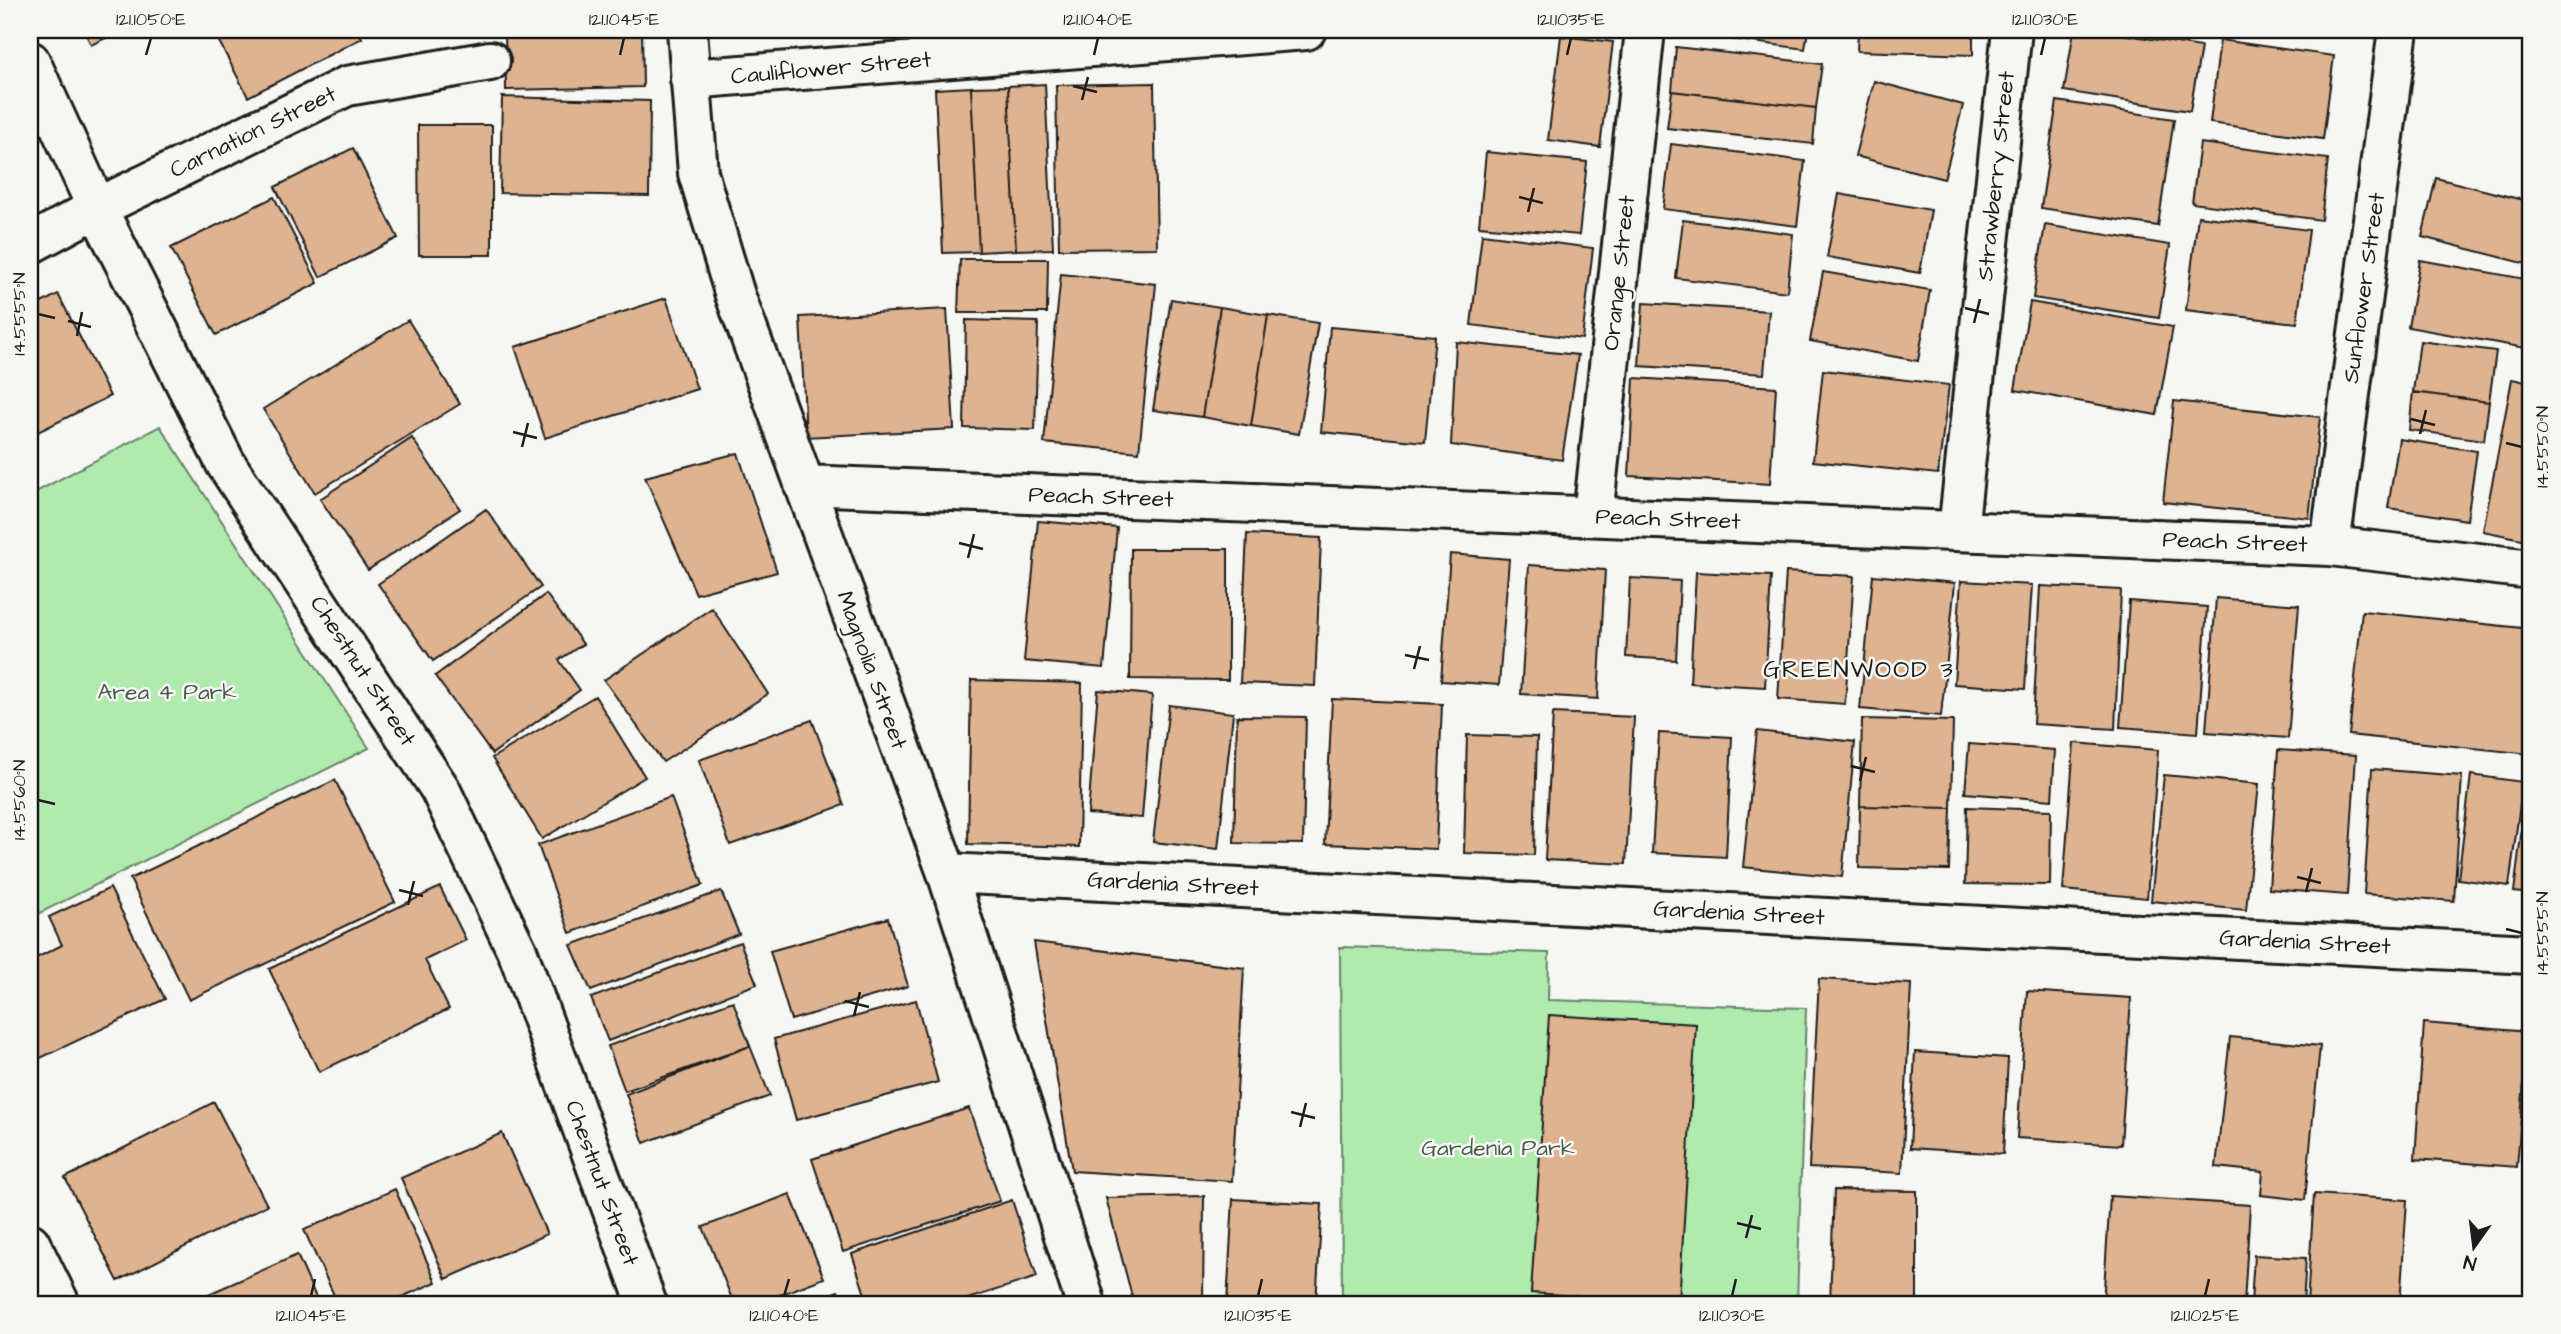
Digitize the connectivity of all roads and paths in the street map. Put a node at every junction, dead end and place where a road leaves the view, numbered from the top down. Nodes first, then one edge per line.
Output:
1 (687, 30) edge
2 (1306, 30) edge
3 (1645, 30) edge
4 (2012, 30) edge
5 (2398, 30) edge
6 (30, 61) edge
7 (490, 61) dead end
8 (690, 79) junction
9 (97, 208) junction
10 (30, 243) edge
11 (804, 485) junction
12 (1592, 516) junction
13 (1958, 531) junction
14 (2330, 546) junction
15 (2531, 569) edge
16 (947, 873) junction
17 (2531, 954) edge
18 (30, 1243) edge
19 (638, 1301) edge
20 (60, 1304) edge
21 (1086, 1304) edge

1 - 8 street, Magnolia Street
2 - 8 street, Cauliflower Street
3 - 12 street, Orange Street
4 - 13 street, Strawberry Street
5 - 14 street, Sunflower Street
6 - 9 street, Chestnut Street
7 - 9 street, Carnation Street
8 - 11 street, Magnolia Street
9 - 10 street, Carnation Street
9 - 19 street, Chestnut Street
11 - 12 street, Peach Street
11 - 16 street, Magnolia Street
12 - 13 street, Peach Street
13 - 14 street, Peach Street
14 - 15 street, Peach Street
16 - 17 street, Gardenia Street
16 - 21 street, Magnolia Street
18 - 20 street

